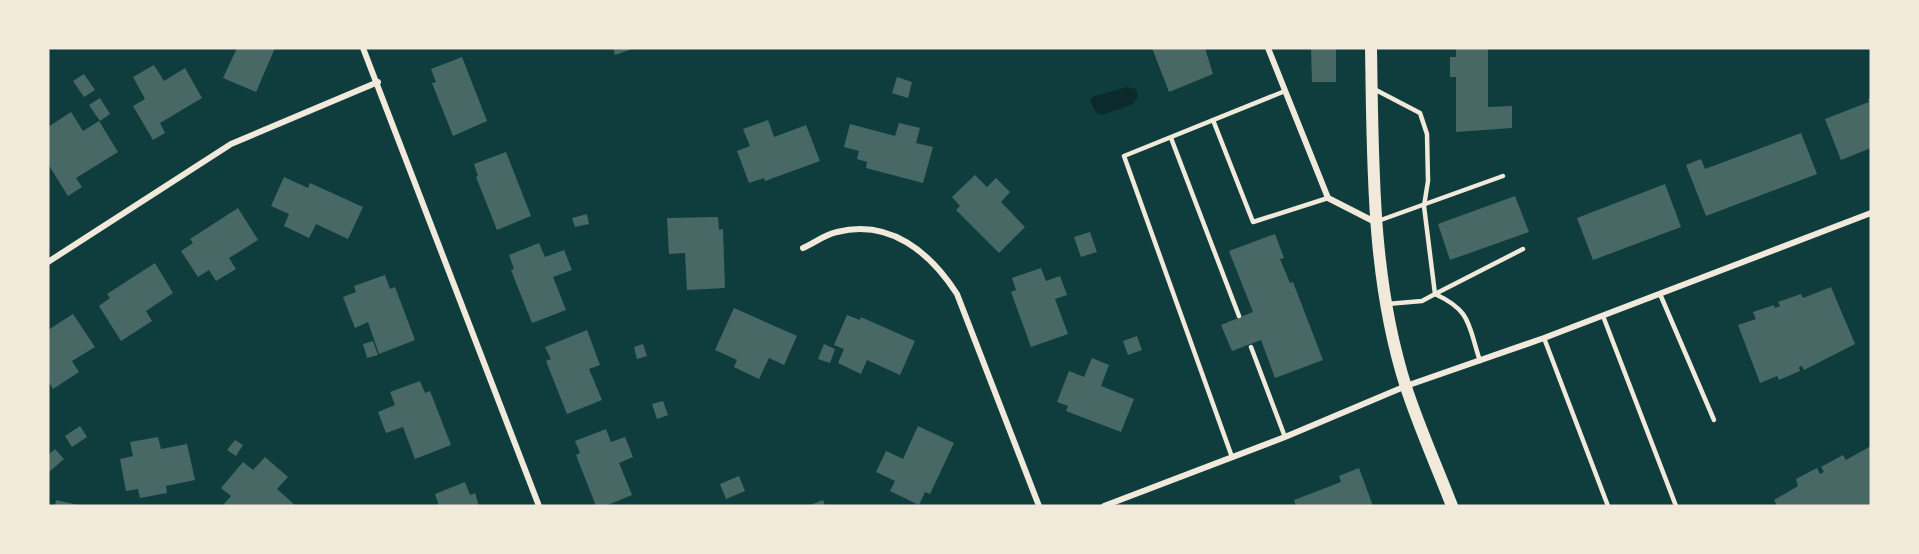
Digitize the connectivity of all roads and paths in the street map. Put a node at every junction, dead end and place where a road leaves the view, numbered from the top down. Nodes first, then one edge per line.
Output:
1 (363, 48) edge
2 (1268, 48) edge
3 (1371, 48) edge
4 (378, 82) junction
5 (1372, 87) junction
6 (1285, 91) junction
7 (1213, 120) junction
8 (1171, 138) junction
9 (1503, 176) dead end
10 (1328, 198) junction
11 (1424, 206) junction
12 (1871, 213) edge
13 (1376, 222) junction
14 (803, 248) dead end
15 (1523, 249) dead end
16 (48, 262) edge
17 (1435, 294) junction
18 (1660, 294) junction
19 (1386, 304) junction
20 (1239, 316) dead end
21 (1603, 316) junction
22 (1544, 338) junction
23 (1251, 346) dead end
24 (1480, 361) junction
25 (1406, 386) junction
26 (1714, 420) dead end
27 (1286, 436) junction
28 (1232, 457) junction
29 (539, 506) edge
30 (1039, 506) edge
31 (1104, 506) edge
32 (1452, 506) edge
33 (1608, 506) edge
34 (1676, 506) edge

1 - 4 street
2 - 6 street
3 - 5 main road
4 - 16 street
4 - 29 street
5 - 11 lane
5 - 13 main road
6 - 7 lane
6 - 10 street
7 - 8 lane
7 - 10 lane
8 - 20 lane
8 - 28 lane
9 - 11 lane
10 - 13 street
11 - 13 lane
11 - 17 lane
12 - 18 street
13 - 19 main road
14 - 30 street
15 - 17 lane
17 - 19 lane
17 - 24 lane
18 - 21 street
18 - 26 lane
19 - 25 main road
21 - 22 street
21 - 34 lane
22 - 24 street
22 - 33 lane
23 - 27 lane
24 - 25 street
25 - 27 street
25 - 32 main road
27 - 28 street
28 - 31 street

